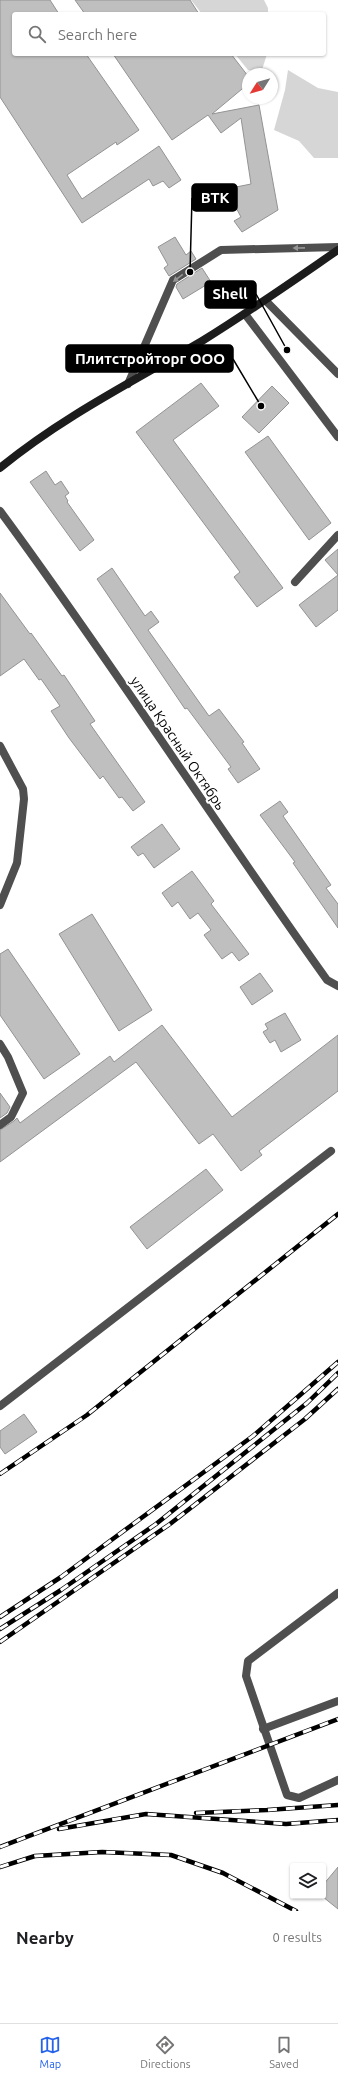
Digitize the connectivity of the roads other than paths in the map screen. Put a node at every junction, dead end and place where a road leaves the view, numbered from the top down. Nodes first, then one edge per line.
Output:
1 (338, 248) edge
2 (266, 301) junction
3 (245, 314) junction
4 (338, 374) edge
5 (128, 384) junction
6 (338, 437) edge
7 (0, 468) edge
8 (0, 511) edge
9 (338, 535) edge
10 (295, 582) dead end
11 (0, 746) edge
12 (0, 905) edge
13 (338, 986) edge
14 (0, 1044) edge
15 (0, 1126) edge
16 (331, 1151) dead end
17 (0, 1406) edge
18 (338, 1593) edge
19 (338, 1700) edge
20 (263, 1730) junction
21 (338, 1780) edge

1 - 2 main road
1 -> 5 street
2 - 3 main road
2 - 4 street
3 - 5 main road
3 - 6 street
5 - 7 main road
8 - 13 street, улица Красный Октябрь
9 - 10 street
11 - 12 street
14 - 15 street
16 - 17 street
18 - 20 street
19 - 20 street
20 - 21 street

